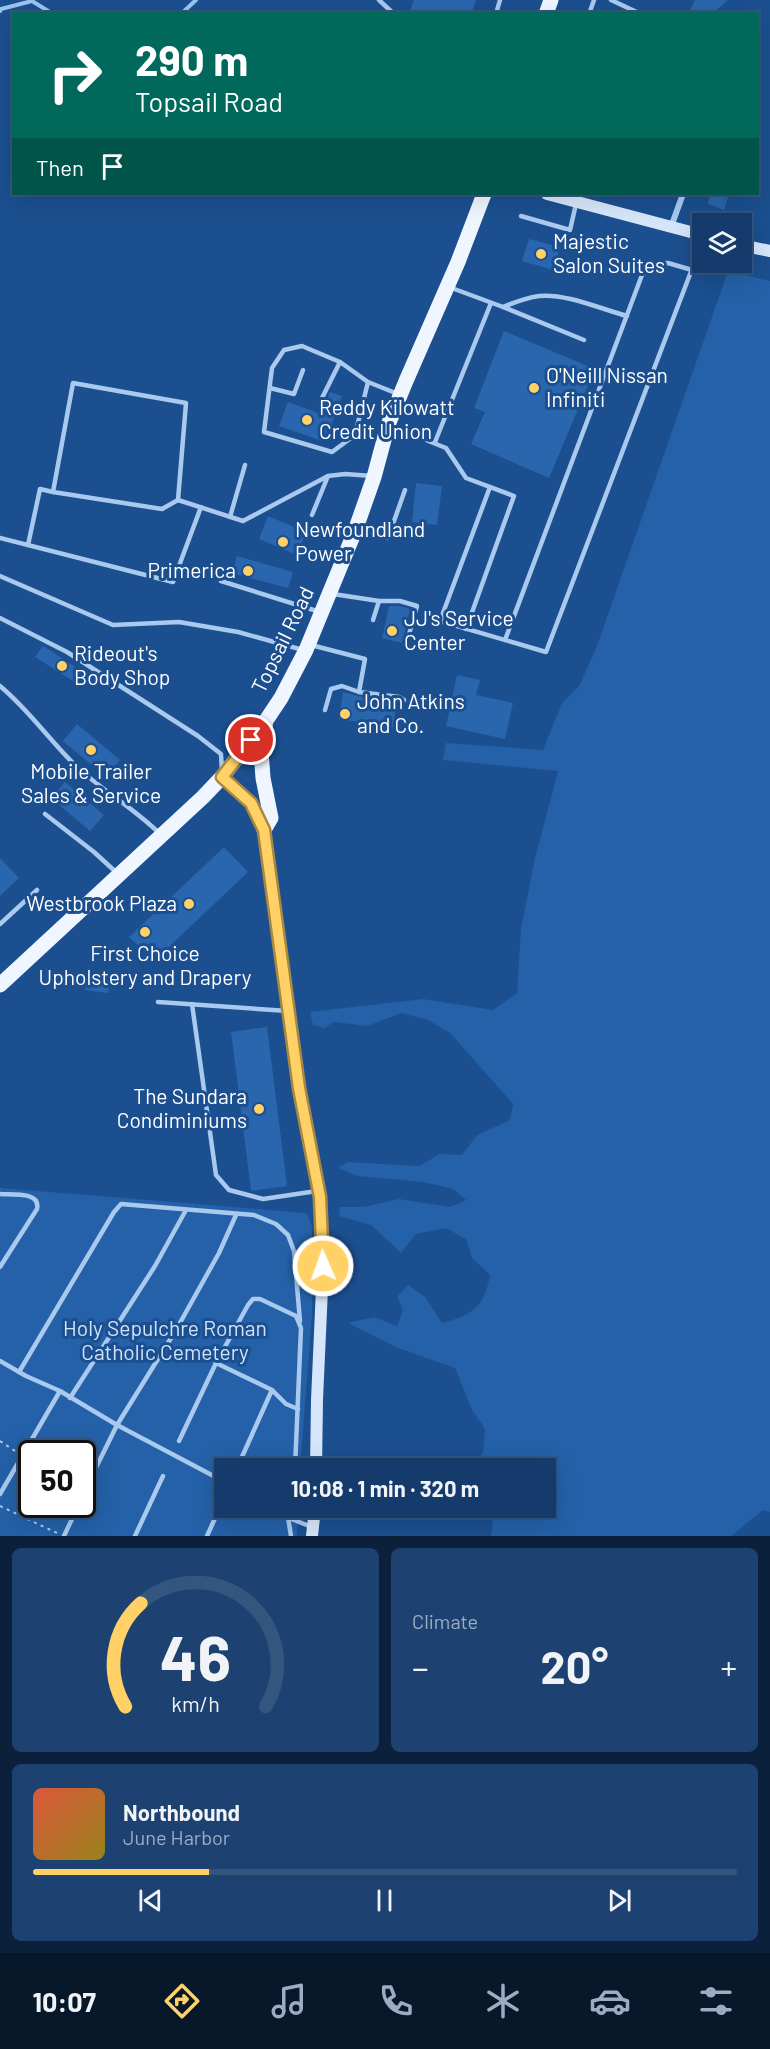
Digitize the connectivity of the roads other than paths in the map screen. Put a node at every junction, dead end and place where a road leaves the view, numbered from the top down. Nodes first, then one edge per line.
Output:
1 (379, 0) edge
2 (611, 0) edge
3 (626, 7) junction
4 (392, 12) edge
5 (624, 12) edge
6 (637, 12) edge
7 (484, 195) edge
8 (551, 195) edge
9 (683, 195) edge
10 (577, 202) junction
11 (521, 216) dead end
12 (670, 227) junction
13 (692, 237) edge
14 (752, 247) edge
15 (770, 251) edge
16 (692, 270) joint
17 (447, 286) junction
18 (491, 303) junction
19 (503, 307) junction
20 (627, 316) junction
21 (584, 340) dead end
22 (340, 362) junction
23 (303, 370) dead end
24 (368, 382) junction
25 (270, 388) junction
26 (400, 395) junction
27 (320, 402) dead end
28 (388, 426) junction
29 (435, 442) junction
30 (245, 465) dead end
31 (328, 476) junction
32 (374, 477) junction
33 (490, 487) junction
34 (405, 490) dead end
35 (53, 492) junction
36 (178, 500) junction
37 (201, 507) junction
38 (312, 515) dead end
39 (230, 517) junction
40 (355, 531) junction
41 (0, 538) edge
42 (28, 545) junction
43 (0, 576) edge
44 (221, 581) dead end
45 (330, 594) junction
46 (379, 601) junction
47 (323, 613) junction
48 (0, 618) edge
49 (373, 620) dead end
50 (466, 629) junction
51 (505, 640) junction
52 (406, 645) dead end
53 (307, 648) junction
54 (0, 686) edge
55 (359, 692) junction
56 (404, 700) dead end
57 (325, 710) dead end
58 (265, 722) junction
59 (222, 777) junction
60 (45, 814) dead end
61 (264, 830) junction
62 (162, 836) junction
63 (120, 876) junction
64 (37, 890) dead end
65 (0, 924) edge
66 (0, 985) edge
67 (158, 1002) dead end
68 (192, 1004) junction
69 (288, 1011) junction
70 (319, 1191) junction
71 (0, 1194) edge
72 (186, 1210) junction
73 (236, 1215) junction
74 (0, 1267) edge
75 (300, 1321) junction
76 (0, 1361) edge
77 (216, 1363) junction
78 (19, 1372) junction
79 (272, 1390) junction
80 (60, 1391) junction
81 (70, 1398) junction
82 (298, 1409) junction
83 (117, 1425) junction
84 (180, 1441) dead end
85 (241, 1458) edge
86 (296, 1458) edge
87 (316, 1458) edge
88 (96, 1468) edge
89 (163, 1476) dead end
90 (214, 1476) edge
91 (0, 1494) edge
92 (72, 1518) edge
93 (215, 1518) edge
94 (288, 1518) edge
95 (290, 1518) edge
96 (312, 1531) edge
97 (64, 1536) edge
98 (135, 1536) edge
99 (207, 1536) edge
100 (291, 1536) edge

1 - 4 lane
2 - 3 lane
3 - 5 lane
3 - 6 lane
7 - 17 main road, Topsail Road
8 - 10 main road
9 - 12 street
10 - 11 lane
10 - 12 main road
12 - 13 main road
14 - 15 main road
16 - 20 lane
16 - 51 lane
17 - 18 lane
17 - 26 main road, Topsail Road
18 - 19 lane
18 - 29 lane
19 - 20 lane
19 - 21 lane
20 - 51 lane
22 - 24 lane
22 - 25 lane
22 - 27 lane
23 - 25 lane
24 - 25 lane
24 - 26 lane
26 - 28 main road, Topsail Road
28 - 29 lane
28 - 32 main road, Topsail Road
29 - 33 lane
30 - 39 lane
31 - 32 lane
31 - 38 lane
31 - 39 lane
32 - 40 main road, Topsail Road
33 - 50 lane
33 - 50 lane
34 - 40 lane
35 - 36 lane
35 - 36 lane
35 - 42 lane
36 - 37 lane
37 - 39 lane
37 - 42 lane
40 - 45 main road, Topsail Road
41 - 42 lane
43 - 53 lane
44 - 47 lane
45 - 46 lane
45 - 47 main road, Topsail Road
46 - 49 lane
46 - 52 lane
47 - 53 main road, Topsail Road
48 - 59 lane
50 - 51 lane
53 - 55 lane
53 - 58 main road, Topsail Road
54 - 62 lane
55 - 56 lane
55 - 57 lane
58 - 59 main road, Topsail Road
58 - 61 main road
59 - 61 main road
59 - 62 main road, Topsail Road
60 - 63 lane
61 - 69 main road
62 - 63 main road, Topsail Road
63 - 66 main road, Topsail Road
64 - 65 lane
67 - 68 lane
68 - 69 lane
68 - 70 lane
69 - 70 main road
70 - 87 main road
71 - 74 lane
72 - 73 lane
72 - 78 lane
72 - 81 lane
73 - 75 lane
73 - 83 lane
75 - 77 lane
75 - 82 lane
76 - 78 lane
77 - 79 lane
77 - 84 lane
78 - 80 lane
79 - 82 lane
79 - 85 lane
80 - 81 lane
80 - 91 lane
81 - 83 lane
82 - 86 lane
83 - 88 lane
83 - 90 lane
89 - 98 lane
92 - 97 lane
93 - 99 lane
94 - 100 lane
95 - 96 lane

